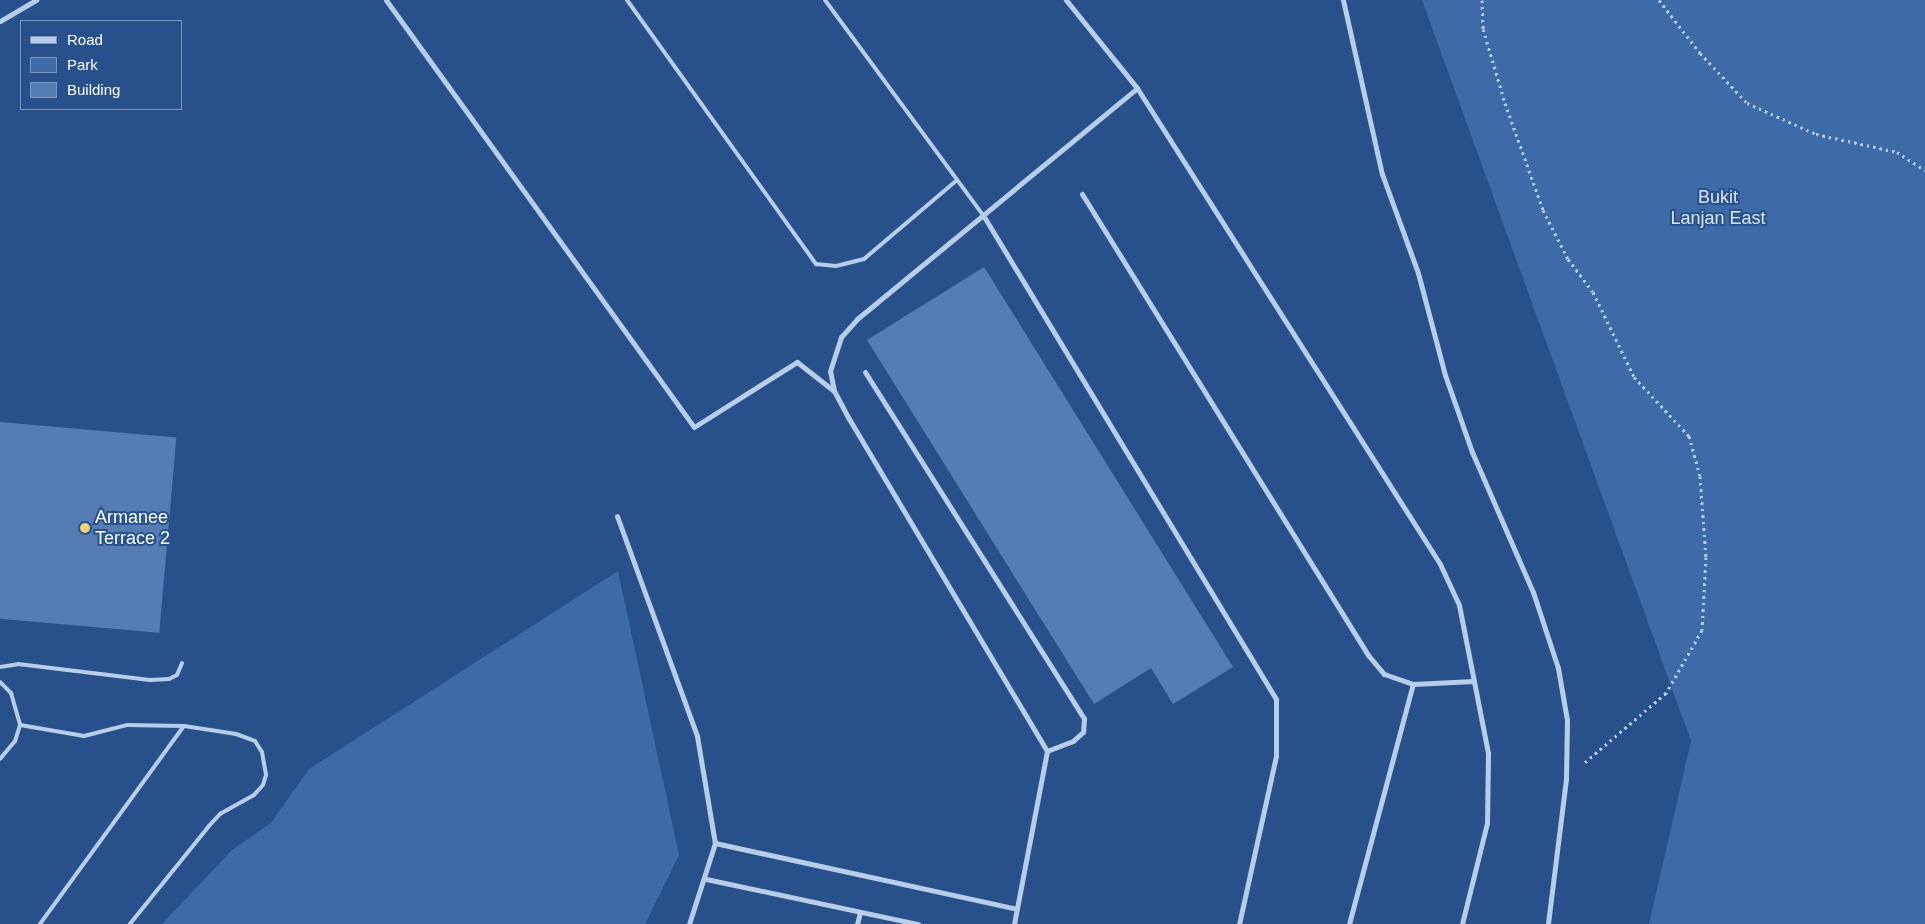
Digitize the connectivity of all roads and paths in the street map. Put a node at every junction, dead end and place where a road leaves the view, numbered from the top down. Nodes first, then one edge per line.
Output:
1 (36, 0) edge
2 (386, 0) edge
3 (627, 0) edge
4 (825, 0) edge
5 (1066, 0) edge
6 (1343, 0) edge
7 (1482, 0) edge
8 (1659, 0) edge
9 (0, 21) edge
10 (1137, 88) junction
11 (1925, 170) edge
12 (957, 180) junction
13 (1082, 194) dead end
14 (983, 215) junction
15 (865, 372) dead end
16 (834, 391) junction
17 (617, 516) dead end
18 (182, 663) dead end
19 (0, 667) edge
20 (1474, 681) junction
21 (0, 682) edge
22 (1413, 684) junction
23 (20, 725) junction
24 (184, 726) junction
25 (1046, 751) junction
26 (0, 759) edge
27 (1566, 779) junction
28 (715, 843) junction
29 (706, 879) junction
30 (1018, 909) junction
31 (860, 912) junction
32 (40, 924) edge
33 (130, 924) edge
34 (689, 924) edge
35 (857, 924) edge
36 (918, 924) edge
37 (1014, 924) edge
38 (1239, 924) edge
39 (1349, 924) edge
40 (1462, 924) edge
41 (1548, 924) edge

1 - 9 street
2 - 16 street
3 - 12 lane
4 - 12 lane
5 - 10 street
6 - 27 street
7 - 27 path
8 - 11 path
10 - 14 street
10 - 20 street
12 - 14 lane
13 - 22 street
14 - 16 street
14 - 38 street
15 - 25 street
16 - 25 street
17 - 28 street
18 - 19 lane
20 - 22 street
20 - 40 street
21 - 23 lane
22 - 39 street
23 - 24 lane
23 - 26 lane
24 - 32 lane
24 - 33 lane
25 - 30 street
27 - 41 street
28 - 29 street
28 - 30 street
29 - 31 street
29 - 34 street
30 - 37 street
31 - 35 street
31 - 36 street

